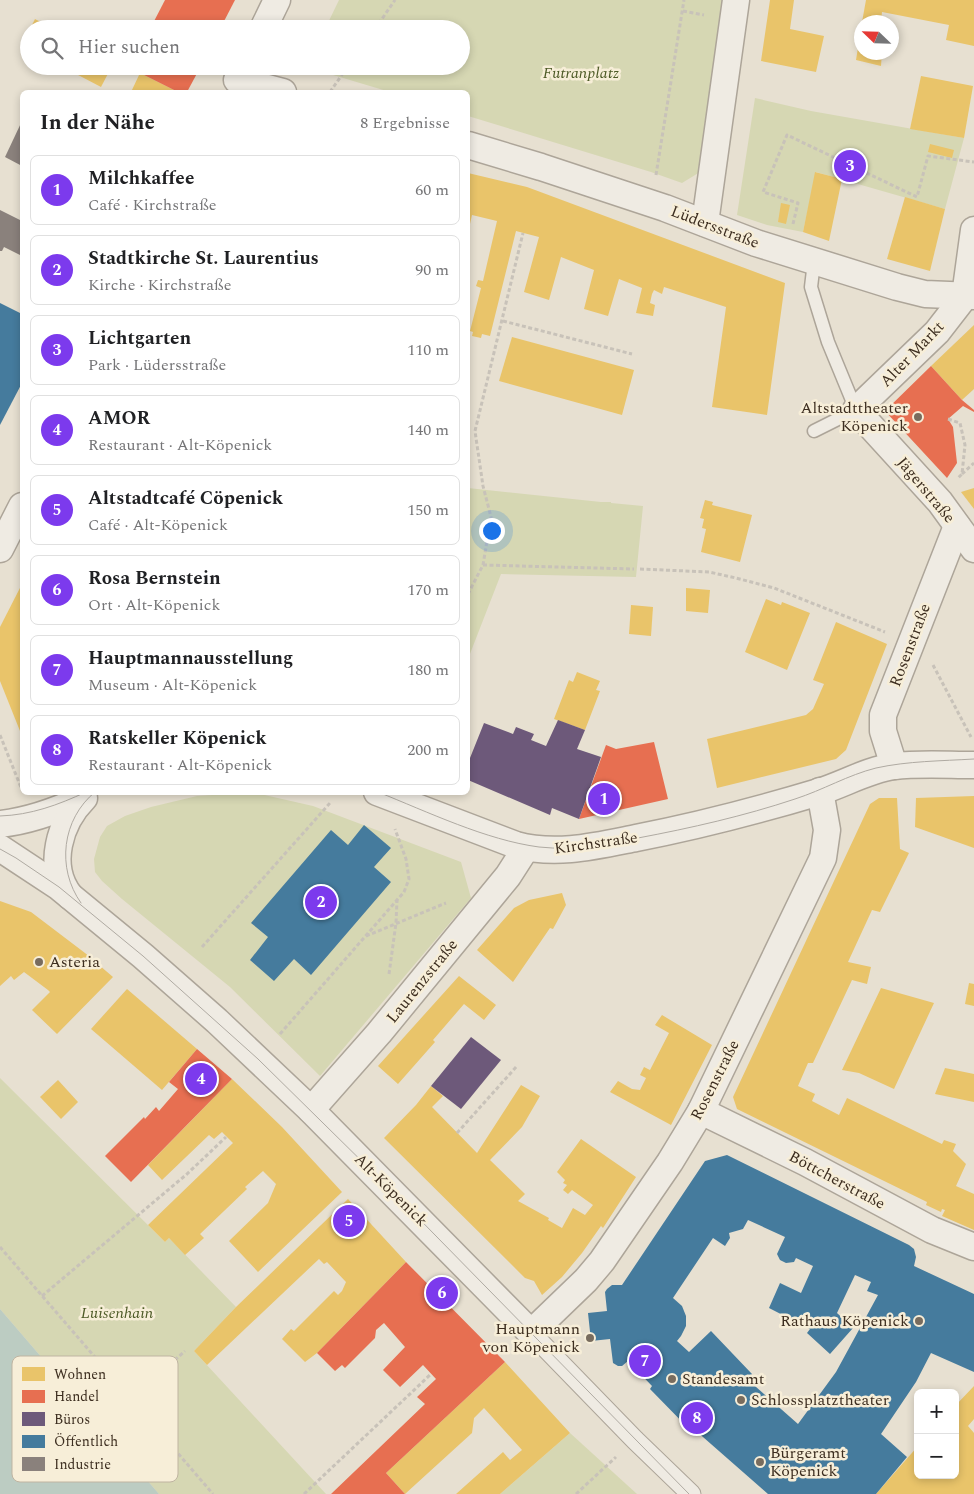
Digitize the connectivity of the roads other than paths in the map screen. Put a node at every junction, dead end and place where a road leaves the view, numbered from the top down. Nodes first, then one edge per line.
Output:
1 (277, 0) edge
2 (736, 0) edge
3 (267, 20) edge
4 (237, 80) edge
5 (275, 90) edge
6 (470, 146) edge
7 (705, 223) junction
8 (974, 230) edge
9 (814, 262) junction
10 (969, 296) edge
11 (856, 410) junction
12 (814, 431) dead end
13 (20, 510) edge
14 (957, 526) junction
15 (0, 549) edge
16 (974, 549) edge
17 (974, 765) edge
18 (894, 766) junction
19 (820, 792) junction
20 (90, 795) edge
21 (385, 795) edge
22 (0, 824) edge
23 (0, 848) edge
24 (526, 848) junction
25 (76, 902) junction
26 (311, 1110) junction
27 (701, 1111) junction
28 (974, 1248) edge
29 (531, 1333) junction
30 (691, 1494) edge

1 - 3 street
2 - 7 street
4 - 5 street
6 - 7 street, Lüdersstraße
7 - 9 street, Lüdersstraße
8 - 10 street, Alter Markt
9 - 10 street, Lüdersstraße
9 - 11 lane
10 - 11 street, Alter Markt
11 - 12 lane
11 - 14 street, Jägerstraße
13 - 15 street
14 - 16 street, Jägerstraße
14 - 18 street, Rosenstraße
17 - 18 street, Kirchstraße
18 - 19 street, Kirchstraße
19 - 24 street, Kirchstraße
19 - 27 street, Rosenstraße
20 - 22 street
20 - 25 street, Alt-Köpenick
21 - 24 street, Kirchstraße
23 - 25 street, Alt-Köpenick
24 - 26 street, Laurenzstraße
25 - 26 street, Alt-Köpenick
26 - 29 street, Alt-Köpenick
27 - 28 street, Böttcherstraße
27 - 29 street, Rosenstraße
29 - 30 street, Alt-Köpenick

